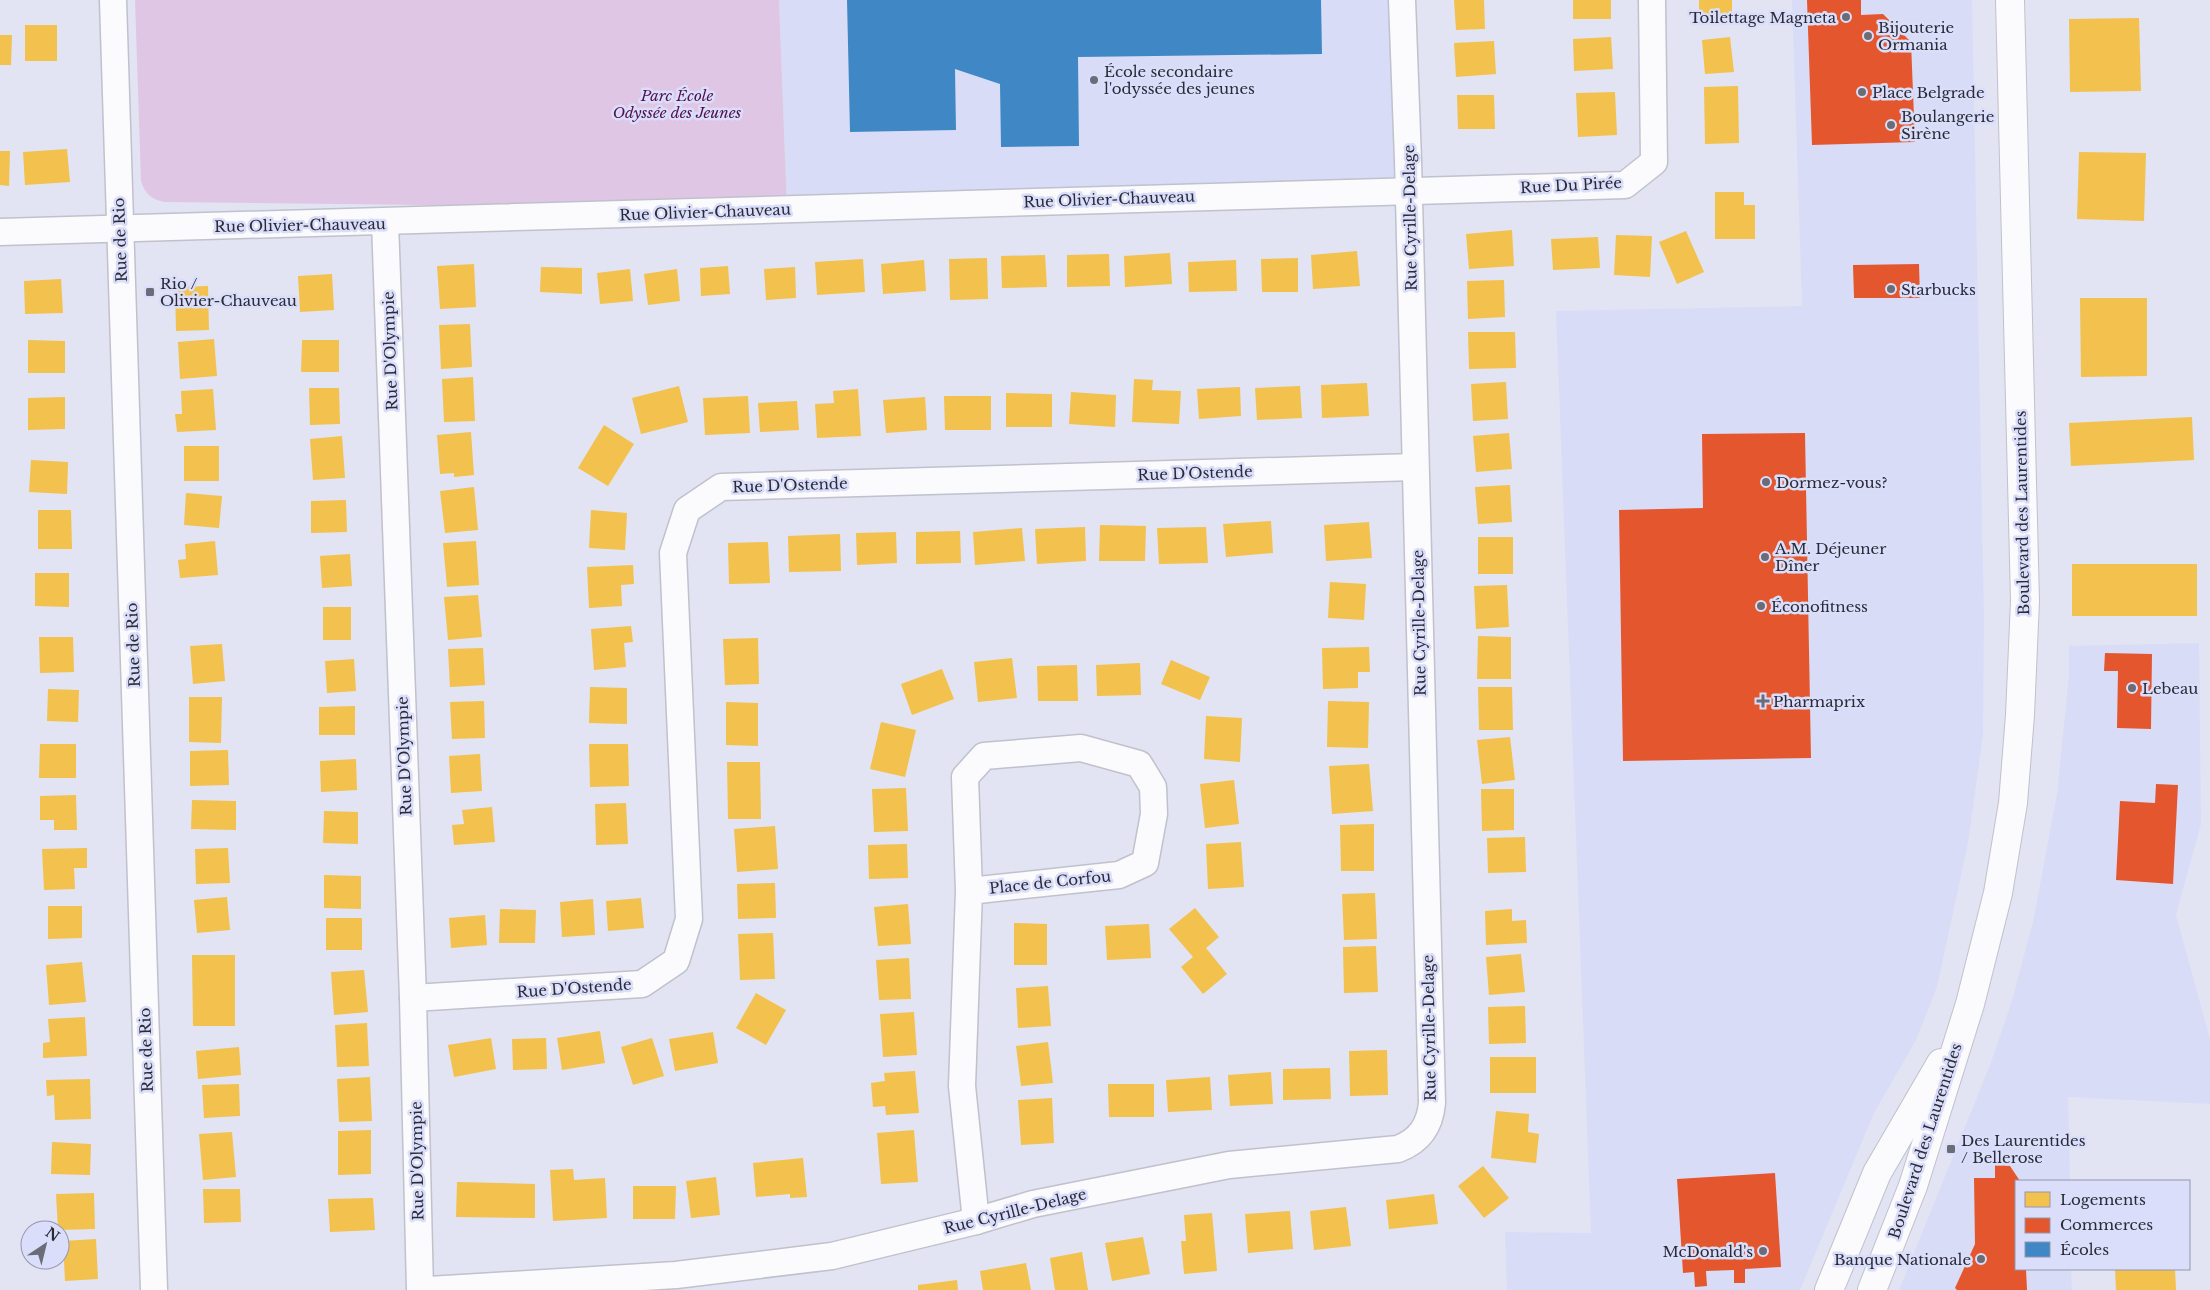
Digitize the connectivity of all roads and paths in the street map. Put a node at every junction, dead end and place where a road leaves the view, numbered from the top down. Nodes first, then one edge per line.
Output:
1 (113, 0) edge
2 (1402, 0) edge
3 (1652, 0) edge
4 (2010, 0) edge
5 (1409, 190) junction
6 (385, 222) junction
7 (120, 229) junction
8 (0, 232) edge
9 (1415, 467) junction
10 (969, 891) junction
11 (413, 998) junction
12 (1964, 1020) junction
13 (976, 1221) junction
14 (154, 1290) edge
15 (420, 1290) edge
16 (429, 1290) edge
17 (1829, 1290) edge
18 (1872, 1290) edge

1 - 7 street, Rue de Rio
2 - 5 street, Rue Cyrille-Delage
3 - 5 street, Rue Du Pirée
4 - 12 main road, Boulevard des Laurentides
5 - 6 street, Rue Olivier-Chauveau
5 - 9 street, Rue Cyrille-Delage
6 - 7 street, Rue Olivier-Chauveau
6 - 11 street, Rue D'Olympie
7 - 8 street, Rue Olivier-Chauveau
7 - 14 street, Rue de Rio
9 - 11 street, Rue D'Ostende
9 - 13 street, Rue Cyrille-Delage
10 - 10 street, Place de Corfou
10 - 13 street, Place de Corfou
11 - 15 street, Rue D'Olympie
12 - 17 main road, Boulevard des Laurentides
12 - 18 main road, Boulevard des Laurentides
13 - 16 street, Rue Cyrille-Delage

